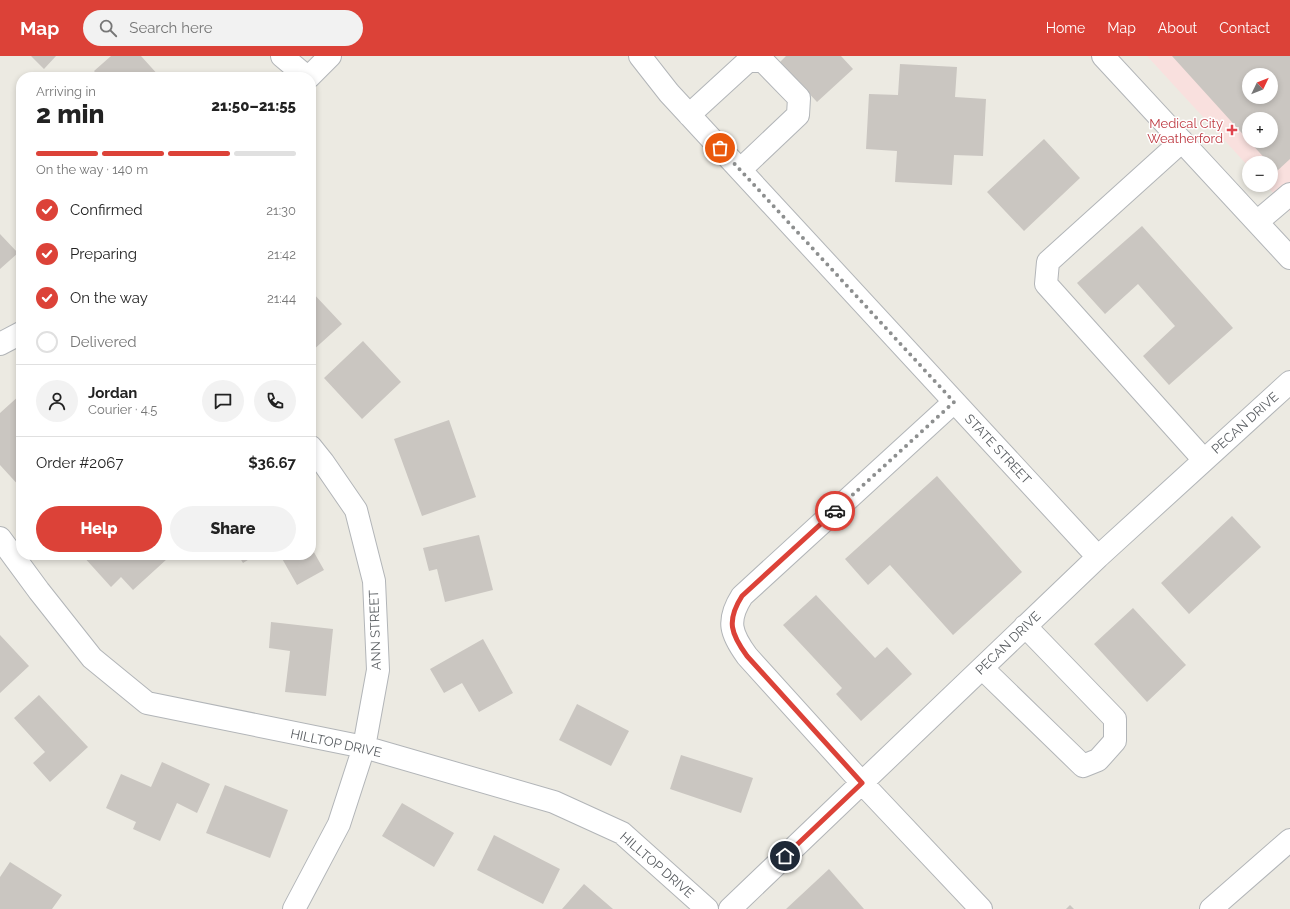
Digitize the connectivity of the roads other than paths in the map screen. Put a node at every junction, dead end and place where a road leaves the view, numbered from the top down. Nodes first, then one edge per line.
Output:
1 (282, 56) edge
2 (330, 56) edge
3 (640, 56) edge
4 (1103, 56) edge
5 (302, 72) edge
6 (313, 72) edge
7 (689, 115) junction
8 (1182, 140) junction
9 (740, 170) junction
10 (1290, 194) edge
11 (1257, 222) junction
12 (1290, 258) edge
13 (16, 336) edge
14 (0, 344) edge
15 (1290, 382) edge
16 (954, 402) junction
17 (316, 453) edge
18 (1204, 460) junction
19 (0, 538) edge
20 (1098, 557) junction
21 (16, 560) edge
22 (16, 560) edge
23 (1025, 626) junction
24 (982, 668) junction
25 (364, 748) junction
26 (862, 783) junction
27 (1290, 840) edge
28 (294, 909) edge
29 (707, 909) edge
30 (730, 909) edge
31 (981, 909) edge
32 (1211, 909) edge

1 - 5 street
2 - 6 street
3 - 7 street, STATE STREET
4 - 8 street
7 - 9 street, STATE STREET
7 - 9 street
8 - 11 street
8 - 18 street
9 - 16 street, STATE STREET
10 - 11 street
11 - 12 street
13 - 14 street
15 - 18 street, PECAN DRIVE
16 - 20 street, STATE STREET
16 - 26 street
17 - 25 street, ANN STREET
18 - 20 street, PECAN DRIVE
19 - 21 street, HILLTOP DRIVE
20 - 23 street, PECAN DRIVE
22 - 25 street, HILLTOP DRIVE
23 - 24 street, PECAN DRIVE
23 - 24 street
24 - 26 street, PECAN DRIVE
25 - 28 street, ANN STREET
25 - 29 street, HILLTOP DRIVE
26 - 30 street, PECAN DRIVE
26 - 31 street
27 - 32 street

